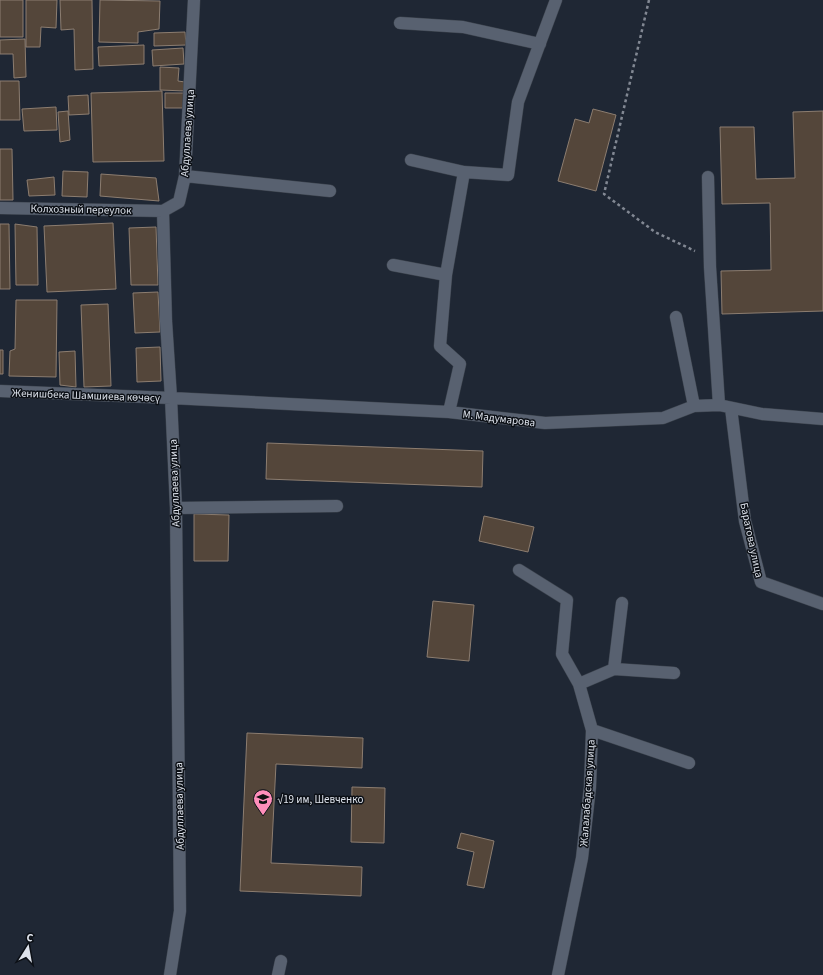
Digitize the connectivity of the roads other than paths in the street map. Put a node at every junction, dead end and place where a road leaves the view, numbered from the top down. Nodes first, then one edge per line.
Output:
1 (194, 0) edge
2 (556, 0) edge
3 (400, 23) dead end
4 (540, 44) junction
5 (411, 160) dead end
6 (464, 172) junction
7 (185, 176) junction
8 (708, 177) dead end
9 (330, 191) dead end
10 (0, 208) edge
11 (163, 211) junction
12 (392, 265) dead end
13 (446, 275) junction
14 (676, 317) dead end
15 (0, 391) edge
16 (171, 398) junction
17 (694, 406) junction
18 (725, 407) junction
19 (449, 412) junction
20 (823, 419) edge
21 (337, 506) dead end
22 (176, 508) junction
23 (518, 570) dead end
24 (622, 603) dead end
25 (823, 604) edge
26 (614, 669) junction
27 (674, 673) dead end
28 (579, 684) junction
29 (592, 730) junction
30 (689, 763) dead end
31 (281, 961) dead end
32 (170, 975) edge
33 (278, 975) edge
34 (558, 975) edge

1 - 7 street, Абдуллаева улица
2 - 4 street
3 - 4 street
4 - 6 street
5 - 6 street
6 - 13 street
7 - 9 street
7 - 11 street, Абдуллаева улица
8 - 18 street
10 - 11 street, Колхозный переулок
11 - 16 street, Абдуллаева улица
12 - 13 street
13 - 19 street
14 - 17 street
15 - 16 street, Женишбека Шамшиева көчөсү
16 - 19 street, М. Мадумарова
16 - 22 street, Абдуллаева улица
17 - 18 street, М. Мадумарова
17 - 19 street, М. Мадумарова
18 - 20 street, М. Мадумарова
18 - 25 street, Баратова улица
21 - 22 street
22 - 32 street, Абдуллаева улица
23 - 28 street, Жалалабадская улица
24 - 26 street
26 - 27 street
26 - 28 street
28 - 29 street, Жалалабадская улица
29 - 30 street
29 - 34 street, Жалалабадская улица
31 - 33 street

